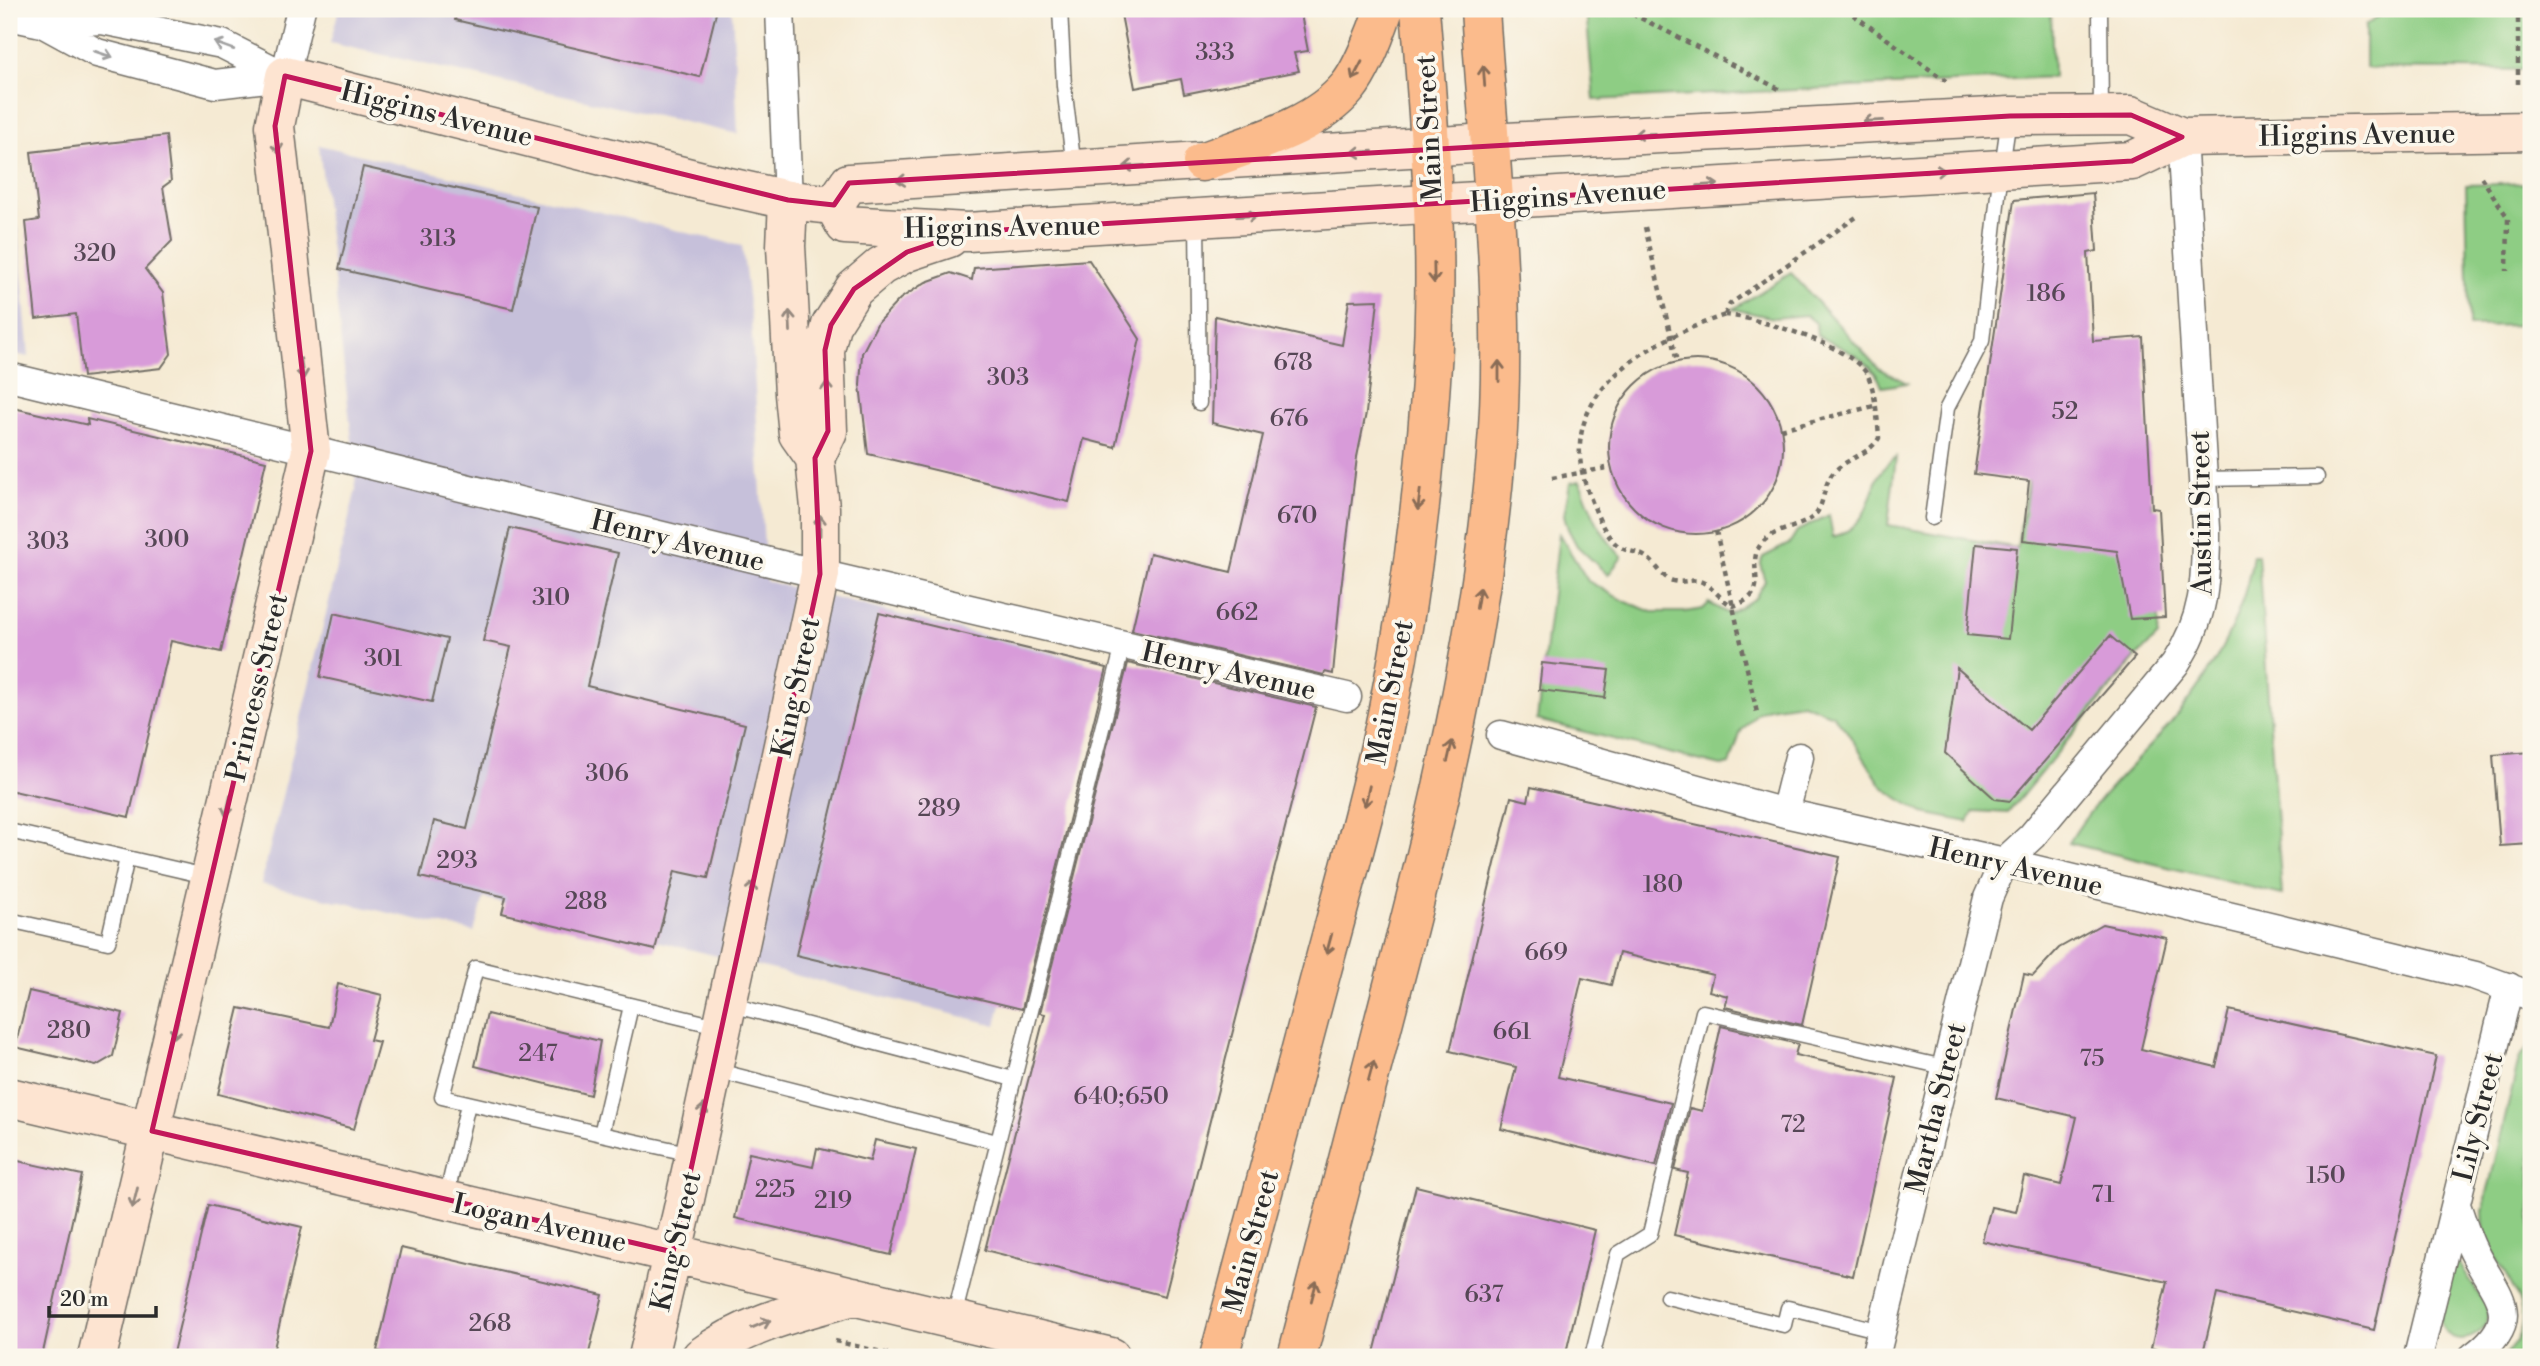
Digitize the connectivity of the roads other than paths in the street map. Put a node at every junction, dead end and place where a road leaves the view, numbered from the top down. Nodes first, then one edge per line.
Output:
1 (301, 9) edge
2 (780, 9) edge
3 (1060, 9) edge
4 (1384, 9) edge
5 (1420, 9) edge
6 (1480, 9) edge
7 (2100, 9) edge
8 (9, 16) edge
9 (42, 23) junction
10 (285, 76) junction
11 (2101, 115) junction
12 (2010, 116) junction
13 (2531, 131) edge
14 (2182, 137) junction
15 (1488, 143) junction
16 (1430, 148) junction
17 (1202, 162) junction
18 (2002, 167) junction
19 (1074, 169) junction
20 (1493, 198) junction
21 (788, 200) junction
22 (834, 205) junction
23 (1433, 205) junction
24 (1197, 219) junction
25 (967, 232) junction
26 (9, 377) edge
27 (1199, 403) dead end
28 (312, 450) junction
29 (815, 457) junction
30 (2317, 477) dead end
31 (2203, 479) junction
32 (1932, 518) dead end
33 (820, 574) junction
34 (1123, 645) junction
35 (1348, 697) dead end
36 (1501, 735) dead end
37 (1799, 757) dead end
38 (1785, 813) junction
39 (9, 831) edge
40 (127, 858) junction
41 (2004, 862) junction
42 (211, 877) junction
43 (9, 920) edge
44 (2520, 992) edge
45 (631, 1006) junction
46 (724, 1015) junction
47 (1944, 1067) junction
48 (712, 1070) junction
49 (1013, 1079) junction
50 (9, 1097) edge
51 (468, 1104) junction
52 (152, 1131) junction
53 (601, 1134) junction
54 (997, 1142) junction
55 (694, 1155) junction
56 (446, 1200) junction
57 (2456, 1205) junction
58 (673, 1252) junction
59 (856, 1296) junction
60 (1667, 1297) dead end
61 (953, 1319) junction
62 (1878, 1344) edge
63 (97, 1357) edge
64 (648, 1357) edge
65 (701, 1357) edge
66 (1111, 1357) edge
67 (1219, 1357) edge
68 (1297, 1357) edge
69 (1592, 1357) edge
70 (2418, 1357) edge
71 (2473, 1357) edge

1 - 10 street, Princess Street
2 - 21 street, King Street
3 - 19 lane
4 -> 17 main road
5 - 16 main road, Main Street
15 -> 6 main road
7 - 11 lane
8 - 9 street, Higgins Avenue
10 -> 9 street, Higgins Avenue
9 -> 10 street, Higgins Avenue
10 - 21 main road, Higgins Avenue
10 -> 28 main road, Princess Street
11 - 12 main road, Higgins Avenue
11 - 14 main road, Higgins Avenue
12 -> 15 main road, Higgins Avenue
12 - 18 lane
13 - 14 main road, Higgins Avenue
14 - 18 main road, Higgins Avenue
14 - 31 street, Austin Street
15 - 16 main road, Higgins Avenue
15 - 20 main road
16 -> 17 main road, Higgins Avenue
16 - 23 main road, Main Street
17 -> 19 main road, Higgins Avenue
20 -> 18 main road, Higgins Avenue
18 - 32 lane
19 -> 22 main road, Higgins Avenue
20 - 23 main road, Higgins Avenue
68 -> 20 main road
21 - 22 main road, Higgins Avenue
29 -> 21 main road, King Street
22 - 25 main road, Higgins Avenue
24 -> 23 main road, Higgins Avenue
23 -> 67 main road, Main Street
24 - 25 main road, Higgins Avenue
24 - 27 lane
29 -> 25 main road
26 - 28 street, Henry Avenue
28 - 33 street, Henry Avenue
28 -> 42 main road, Princess Street
33 -> 29 main road, King Street
30 - 31 lane
31 - 41 street, Austin Street
33 - 34 street, Henry Avenue
46 -> 33 main road, King Street
34 - 35 street, Henry Avenue
34 - 49 lane
36 - 38 street, Henry Avenue
37 - 38 street
38 - 41 street, Henry Avenue
39 - 40 lane
40 - 42 lane
40 - 43 lane
41 - 44 street, Henry Avenue
41 - 47 street, Martha Street
42 -> 52 main road, Princess Street
44 - 57 street, Lily Street
45 - 46 lane
45 - 51 lane
45 - 53 lane
46 - 48 main road, King Street
46 - 49 lane
47 - 62 street, Martha Street
47 - 69 lane
48 - 54 lane
55 -> 48 main road, King Street
49 - 54 lane
50 - 52 main road, Logan Avenue
51 - 53 lane
51 - 56 lane
52 - 56 main road, Logan Avenue
52 -> 63 main road, Princess Street
53 - 55 lane
54 - 61 lane
55 - 58 main road, King Street
56 - 58 main road, Logan Avenue
57 - 70 street, Lily Street
57 - 71 street, Lily Street
58 - 59 main road, Logan Avenue
58 - 64 main road, King Street
59 - 61 main road, Logan Avenue
65 -> 59 main road
60 - 62 lane
61 - 66 main road, Logan Avenue

